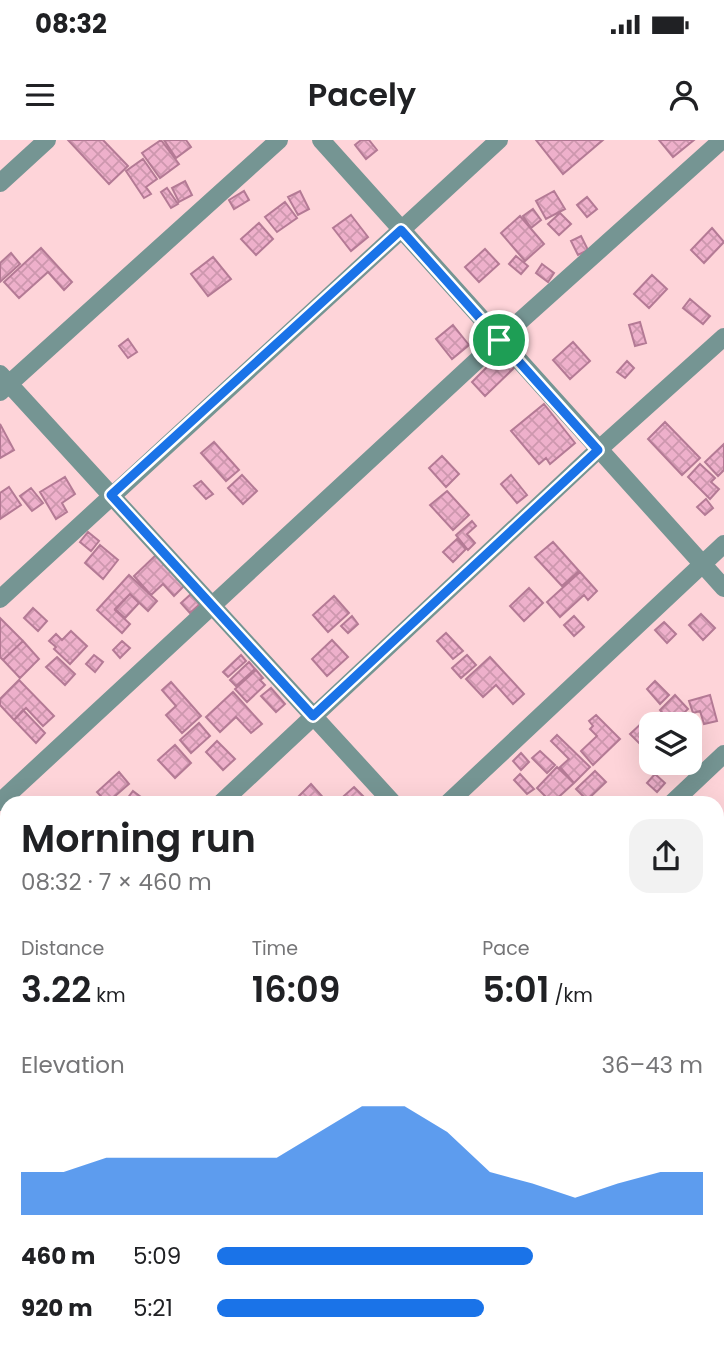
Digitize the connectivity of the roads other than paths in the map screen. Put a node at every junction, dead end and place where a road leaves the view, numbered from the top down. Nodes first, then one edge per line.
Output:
1 (47, 140) edge
2 (279, 140) edge
3 (321, 140) edge
4 (499, 140) edge
5 (722, 140) edge
6 (0, 183) edge
7 (401, 230) junction
8 (724, 337) edge
9 (499, 340) junction
10 (3, 383) edge
11 (598, 450) junction
12 (111, 495) junction
13 (724, 544) edge
14 (702, 564) junction
15 (724, 588) edge
16 (0, 599) edge
17 (212, 606) junction
18 (313, 716) junction
19 (724, 754) edge
20 (6, 796) edge
21 (228, 796) edge
22 (387, 796) edge
23 (455, 796) edge
24 (679, 796) edge

1 - 6 street
2 - 10 street
3 - 7 street
4 - 7 street
5 - 9 street
7 - 9 street
7 - 12 street
8 - 11 street
9 - 11 street
9 - 17 street
10 - 12 street
11 - 14 street
11 - 18 street
12 - 16 street
12 - 17 street
13 - 14 street
14 - 15 street
14 - 23 street
17 - 18 street
17 - 20 street
18 - 21 street
18 - 22 street
19 - 24 street

